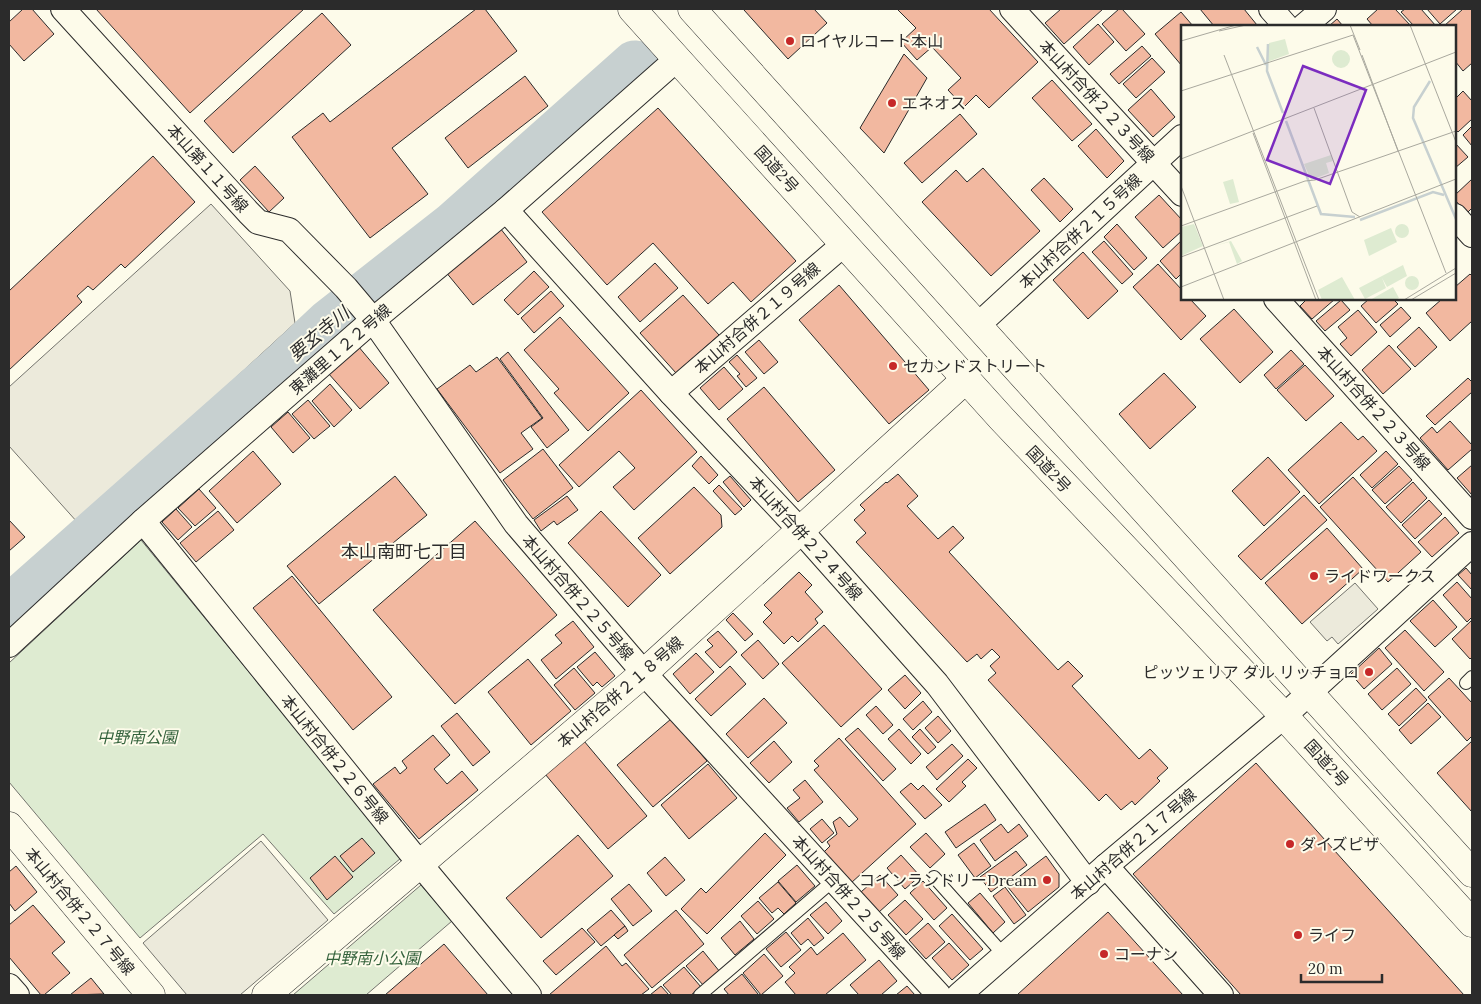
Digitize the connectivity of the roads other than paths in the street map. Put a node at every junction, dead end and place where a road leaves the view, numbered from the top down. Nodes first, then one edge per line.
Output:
1 (63, 9) edge
2 (632, 9) edge
3 (692, 9) edge
4 (1012, 9) edge
5 (1272, 9) edge
6 (1324, 9) edge
7 (1285, 25) edge
8 (1305, 25) edge
9 (677, 59) junction
10 (1181, 138) edge
11 (1154, 163) junction
12 (1181, 193) edge
13 (506, 210) junction
14 (1456, 217) edge
15 (1472, 235) edge
16 (844, 244) junction
17 (1277, 300) edge
18 (369, 315) junction
19 (978, 325) junction
20 (966, 379) junction
21 (671, 393) junction
22 (1472, 517) edge
23 (143, 522) junction
24 (801, 530) junction
25 (1472, 544) edge
26 (9, 645) edge
27 (644, 673) junction
28 (1308, 694) junction
29 (1284, 716) junction
30 (9, 826) edge
31 (420, 864) junction
32 (1106, 866) junction
33 (1472, 874) edge
34 (934, 877) dead end
35 (834, 880) junction
36 (1088, 883) junction
37 (1472, 923) edge
38 (1004, 956) junction
39 (9, 986) edge
40 (16, 995) edge
41 (151, 995) edge
42 (266, 995) edge
43 (529, 995) edge
44 (700, 995) edge
45 (939, 995) edge
46 (959, 995) edge
47 (1221, 995) edge

1 - 18 street, 本山第１１号線
2 - 9 main road, 国道2号
3 - 19 main road, 国道2号
4 - 11 street, 本山村合併２２３号線
5 - 7 street
6 - 8 street
9 - 13 street, 東灘里１２２号線
9 - 16 main road, 国道2号
10 - 11 street, 本山村合併２１５号線
11 - 12 street, 本山村合併２２３号線
11 - 19 street, 本山村合併２１５号線
13 - 18 street, 東灘里１２２号線
13 - 21 street, 本山村合併２２４号線
14 - 15 street
16 - 20 main road, 国道2号
16 - 21 street, 本山村合併２１９号線
17 - 22 street, 本山村合併２２３号線
18 - 23 street, 東灘里１２２号線
18 - 27 street, 本山村合併２２５号線
19 - 28 main road, 国道2号
20 - 24 main road, 本山村合併２１８号線
20 - 29 main road, 国道2号
21 - 24 street, 本山村合併２２４号線
23 - 26 street, 東灘里１２２号線
23 - 31 street, 本山村合併２２６号線
24 - 27 main road, 本山村合併２１８号線
24 - 36 street, 本山村合併２２４号線
25 - 28 street, 本山村合併２１７号線
27 - 31 main road, 本山村合併２１８号線
27 - 35 street, 本山村合併２２５号線
28 - 29 street, 本山村合併２１７号線
28 - 33 main road, 国道2号
29 - 32 street, 本山村合併２１７号線
29 - 37 main road, 国道2号
30 - 41 main road, 本山村合併２２７号線
31 - 42 main road, 本山村合併２１８号線
31 - 43 street, 本山村合併２２６号線
32 - 36 street, 本山村合併２１７号線
32 - 47 street
34 - 38 lane
35 - 44 lane
35 - 45 street, 本山村合併２２５号線
36 - 38 street, 本山村合併２１７号線
38 - 46 street, 本山村合併２１７号線
39 - 40 street

